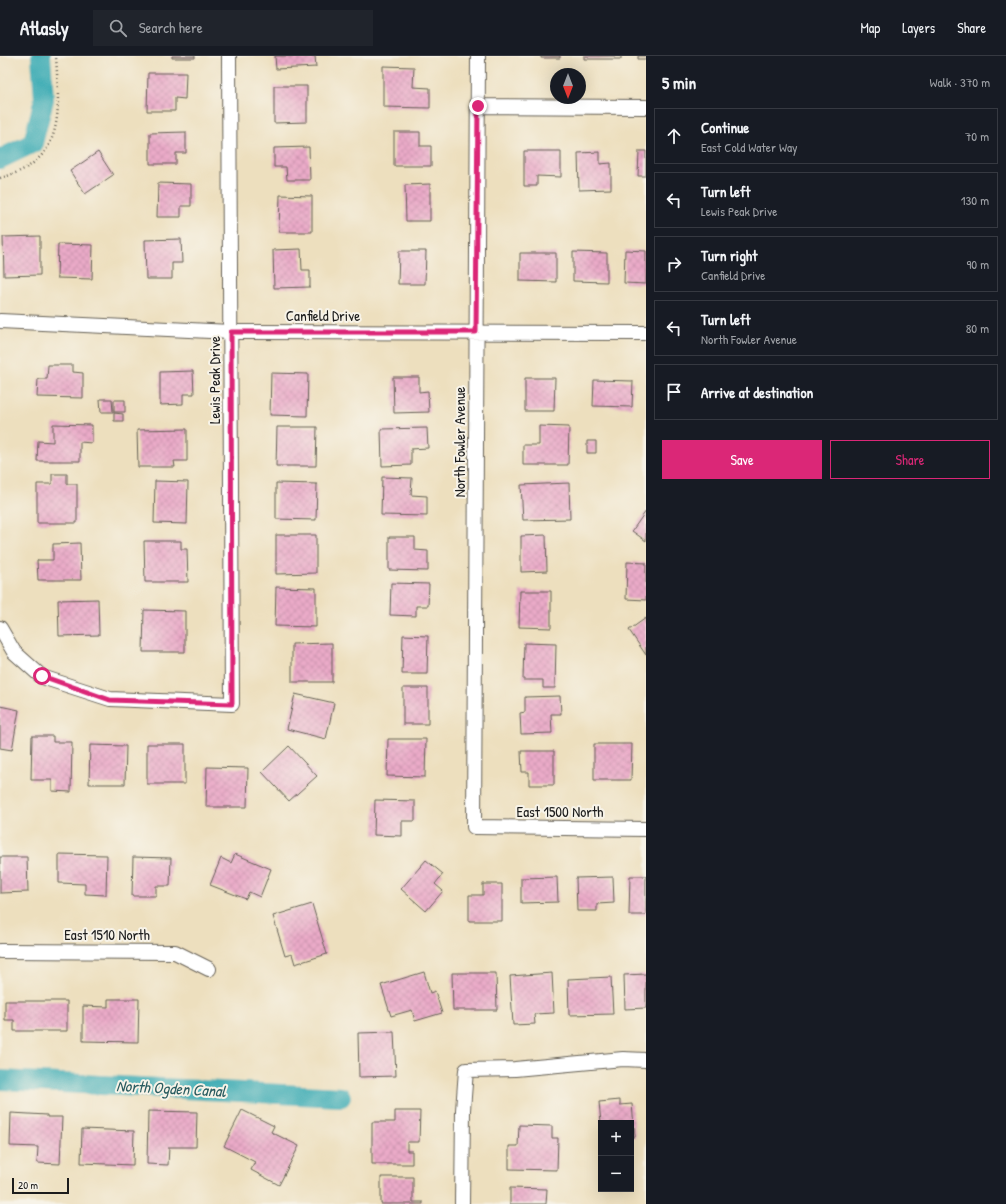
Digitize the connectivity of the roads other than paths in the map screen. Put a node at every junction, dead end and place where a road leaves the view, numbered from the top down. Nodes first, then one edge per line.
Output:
1 (229, 56) edge
2 (478, 56) edge
3 (478, 106) junction
4 (646, 107) edge
5 (0, 322) edge
6 (231, 332) junction
7 (476, 332) junction
8 (646, 334) edge
9 (0, 628) edge
10 (474, 827) joint
11 (646, 828) edge
12 (0, 951) edge
13 (209, 969) dead end
14 (646, 1060) edge
15 (462, 1204) edge

1 - 6 street, Lewis Peak Drive
2 - 3 street, North Fowler Avenue
3 - 4 street
3 - 7 street, North Fowler Avenue
5 - 6 street, Canfield Drive
6 - 7 street, Canfield Drive
6 - 9 street, Lewis Peak Drive
7 - 8 street, Canfield Drive
7 - 10 street, North Fowler Avenue
10 - 11 street, East 1500 North
12 - 13 street, East 1510 North
14 - 15 street

